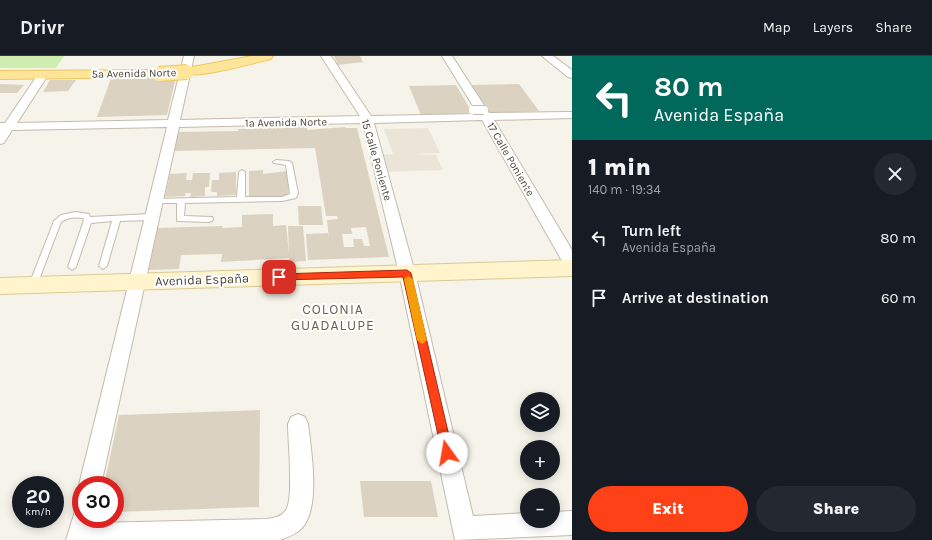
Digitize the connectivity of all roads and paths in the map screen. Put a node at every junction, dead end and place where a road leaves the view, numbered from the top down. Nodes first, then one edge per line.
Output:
1 (189, 56) edge
2 (267, 56) edge
3 (326, 56) edge
4 (447, 56) edge
5 (547, 56) edge
6 (0, 75) edge
7 (43, 75) junction
8 (572, 75) edge
9 (473, 110) dead end
10 (485, 114) junction
11 (572, 115) edge
12 (368, 120) junction
13 (173, 124) junction
14 (4, 127) edge
15 (0, 140) edge
16 (276, 162) dead end
17 (242, 172) dead end
18 (241, 200) junction
19 (155, 201) junction
20 (181, 201) junction
21 (151, 217) junction
22 (117, 218) junction
23 (209, 219) dead end
24 (88, 220) junction
25 (572, 264) edge
26 (103, 266) dead end
27 (72, 267) dead end
28 (572, 268) edge
29 (407, 273) junction
30 (136, 282) junction
31 (33, 285) junction
32 (0, 286) edge
33 (298, 424) dead end
34 (92, 476) edge
35 (572, 523) edge
36 (80, 531) edge
37 (466, 534) edge

1 - 13 street
2 - 7 main road, 5a Avenida Norte, bridge
3 - 12 street, 15 Calle Poniente
4 - 10 street, 17 Calle Poniente
5 - 8 street
6 - 7 main road, 5a Avenida Norte
7 - 14 street
9 - 10 street, bridge
10 - 11 street, 1a Avenida Norte
10 - 12 street, 1a Avenida Norte
10 - 25 street, 17 Calle Poniente
12 - 13 street, 1a Avenida Norte
12 - 29 street, 15 Calle Poniente
13 - 14 street, 1a Avenida Norte
13 - 19 street
14 - 15 street
16 - 18 lane
17 - 18 lane
18 - 20 lane
19 - 20 lane
19 - 21 street
20 - 23 lane
21 - 22 lane
21 - 30 street
22 - 24 lane
22 - 26 lane
24 - 27 lane
24 - 31 lane
28 - 29 main road, Avenida España
29 - 30 main road, Avenida España
29 - 37 street, 15 Calle Poniente
30 - 31 main road, Avenida España
30 - 34 street
31 - 32 main road, Avenida España
33 - 36 street
35 - 37 street

